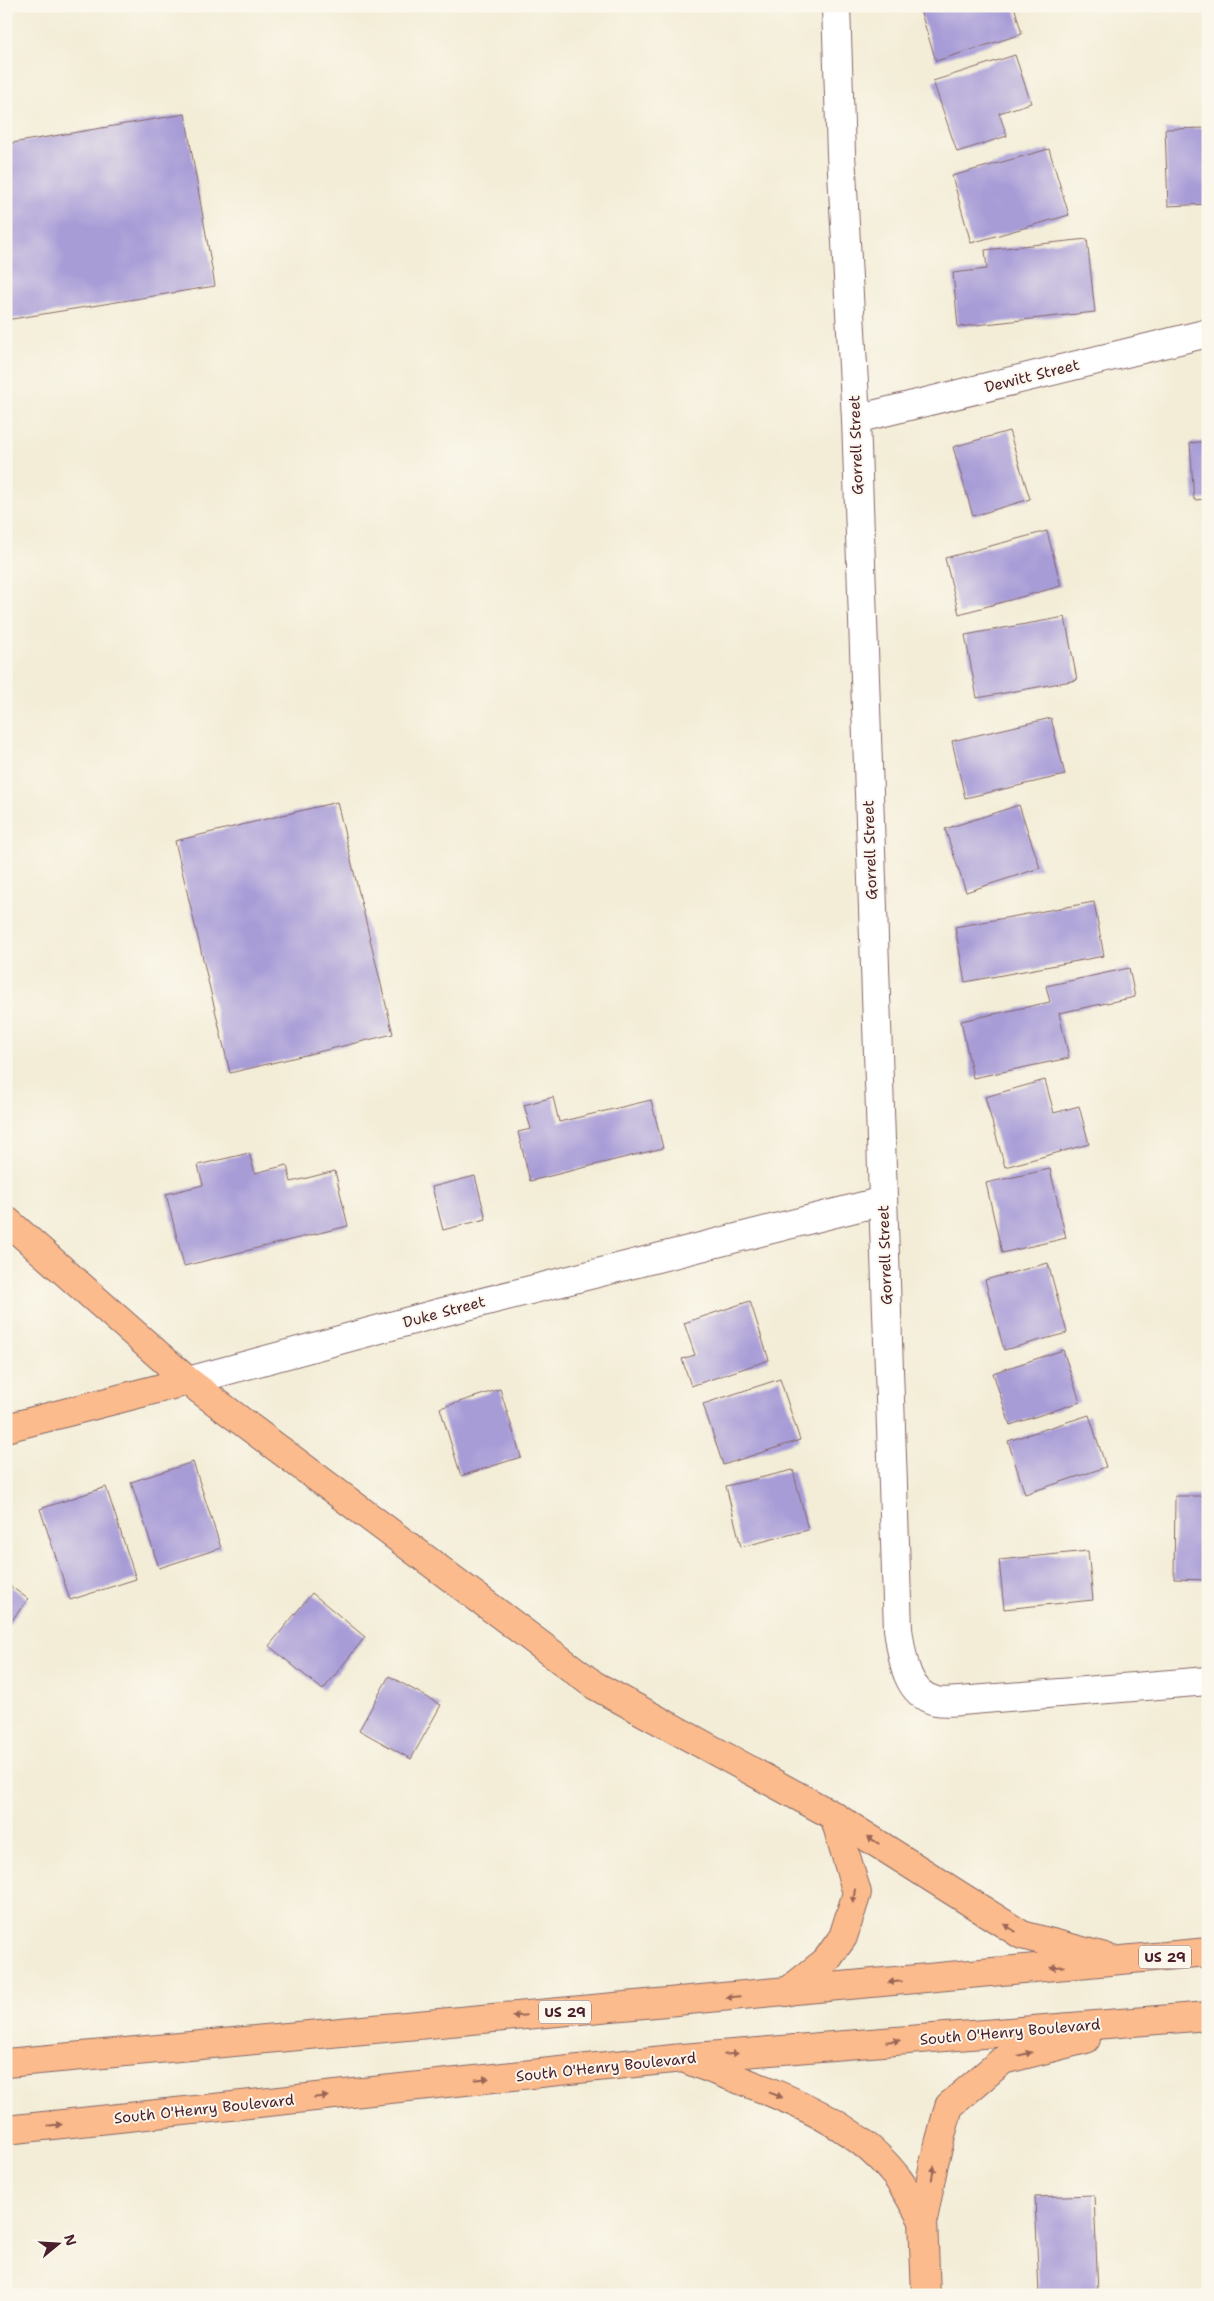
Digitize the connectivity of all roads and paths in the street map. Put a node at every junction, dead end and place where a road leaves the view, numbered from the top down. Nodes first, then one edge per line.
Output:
1 (836, 6) edge
2 (1208, 333) edge
3 (856, 420) junction
4 (883, 1201) junction
5 (6, 1220) edge
6 (188, 1381) junction
7 (6, 1428) edge
8 (1208, 1681) edge
9 (834, 1816) junction
10 (1208, 1952) edge
11 (1123, 1961) junction
12 (787, 1992) junction
13 (1208, 2016) edge
14 (1163, 2020) junction
15 (682, 2058) junction
16 (6, 2063) edge
17 (6, 2130) edge
18 (923, 2220) junction
19 (926, 2295) edge

1 - 3 street, Gorrell Street
2 - 3 street, Dewitt Street
3 - 4 street, Gorrell Street
4 - 6 street, Duke Street
4 - 8 street, Gorrell Street
5 - 6 main road
6 - 7 main road, Duke Street
6 - 9 main road
11 -> 9 main road
9 -> 12 main road
10 - 11 main road, US 29
11 -> 12 main road, US 29
12 -> 16 main road, US 29
13 - 14 main road, South O'Henry Boulevard
15 -> 14 main road, South O'Henry Boulevard
18 -> 14 main road
17 -> 15 main road, South O'Henry Boulevard
15 -> 18 main road
18 - 19 main road

